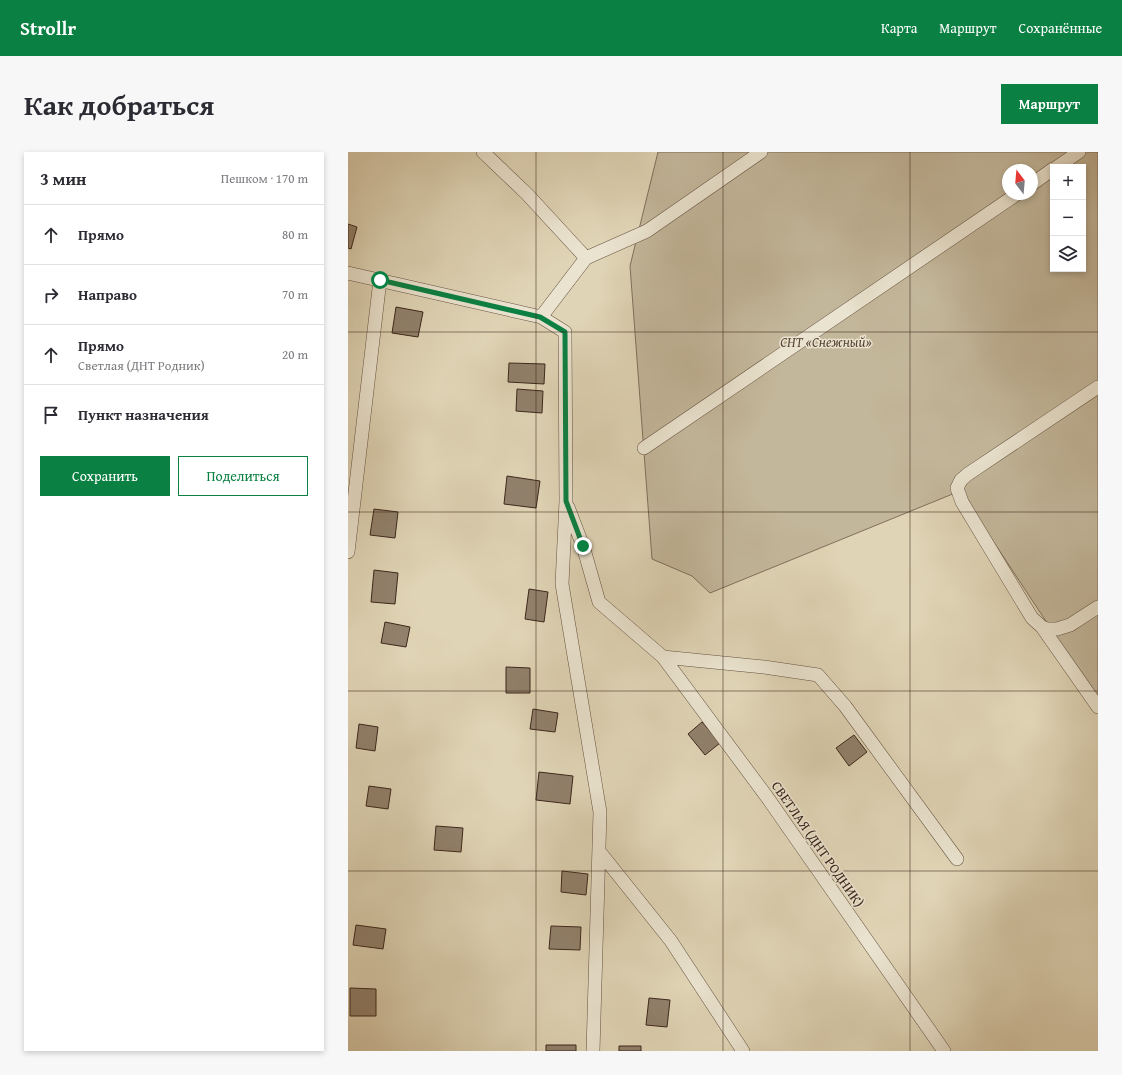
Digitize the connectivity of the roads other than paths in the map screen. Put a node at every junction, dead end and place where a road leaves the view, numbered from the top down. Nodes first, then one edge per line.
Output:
1 (483, 152) edge
2 (761, 152) edge
3 (1079, 152) edge
4 (1061, 164) edge
5 (1050, 171) edge
6 (1038, 180) edge
7 (1008, 200) edge
8 (586, 258) junction
9 (348, 273) edge
10 (380, 280) junction
11 (540, 317) junction
12 (1098, 387) edge
13 (644, 448) dead end
14 (566, 501) junction
15 (348, 552) edge
16 (1098, 606) edge
17 (1042, 627) junction
18 (664, 657) junction
19 (1098, 707) edge
20 (599, 851) junction
21 (957, 859) dead end
22 (936, 1048) edge
23 (593, 1051) edge
24 (743, 1051) edge

1 - 8 street
2 - 8 street
3 - 4 street
5 - 6 street
7 - 13 street
8 - 11 street
9 - 10 street
10 - 11 street
10 - 15 street
11 - 14 street
12 - 17 street
14 - 18 street, СВЕТЛАЯ (ДНТ РОДНИК)
14 - 20 street
16 - 17 street
17 - 19 street
18 - 21 street
18 - 22 street, СВЕТЛАЯ (ДНТ РОДНИК)
20 - 23 street
20 - 24 street

